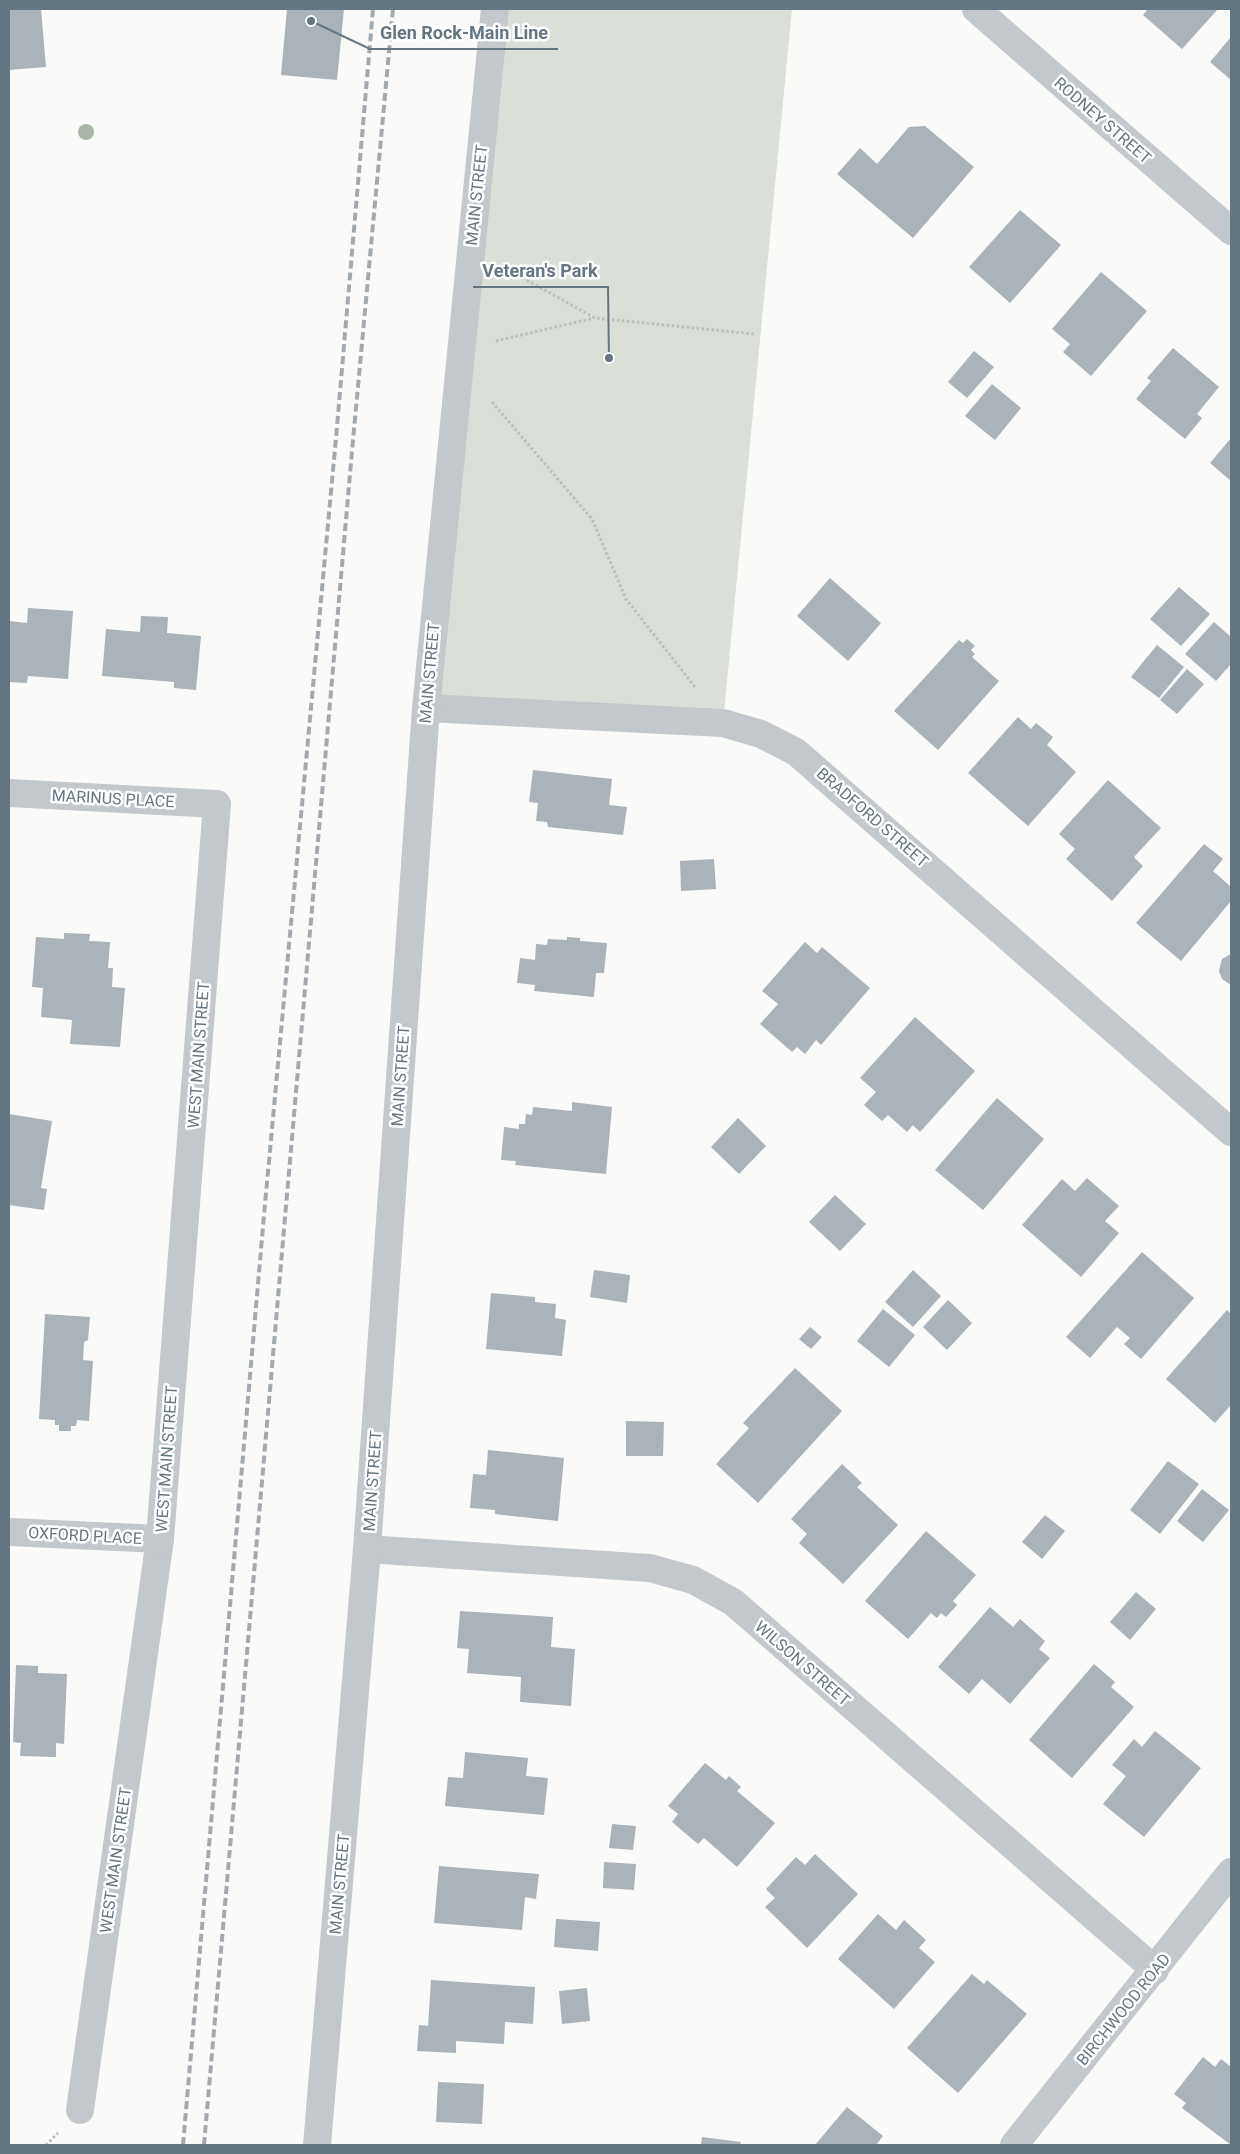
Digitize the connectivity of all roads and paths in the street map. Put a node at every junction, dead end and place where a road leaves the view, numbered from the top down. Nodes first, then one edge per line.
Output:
1 (495, 9) edge
2 (976, 9) edge
3 (1231, 231) edge
4 (505, 268) dead end
5 (595, 318) junction
6 (756, 334) dead end
7 (496, 341) dead end
8 (492, 402) dead end
9 (426, 708) junction
10 (723, 723) junction
11 (9, 793) edge
12 (218, 804) joint
13 (1231, 1132) edge
14 (9, 1532) edge
15 (160, 1539) junction
16 (367, 1549) junction
17 (1231, 1872) edge
18 (1155, 1970) junction
19 (80, 2110) dead end
20 (317, 2145) edge
21 (1014, 2145) edge

1 - 9 street, MAIN STREET
2 - 3 street, RODNEY STREET
4 - 5 path
5 - 6 path
5 - 7 path
8 - 10 path
9 - 10 street, BRADFORD STREET
9 - 16 street, MAIN STREET
10 - 13 street, BRADFORD STREET
11 - 12 street, MARINUS PLACE
12 - 15 street, WEST MAIN STREET
14 - 15 street, OXFORD PLACE
15 - 19 street, WEST MAIN STREET
16 - 18 street, WILSON STREET
16 - 20 street, MAIN STREET
17 - 18 street, BIRCHWOOD ROAD
18 - 21 street, BIRCHWOOD ROAD

